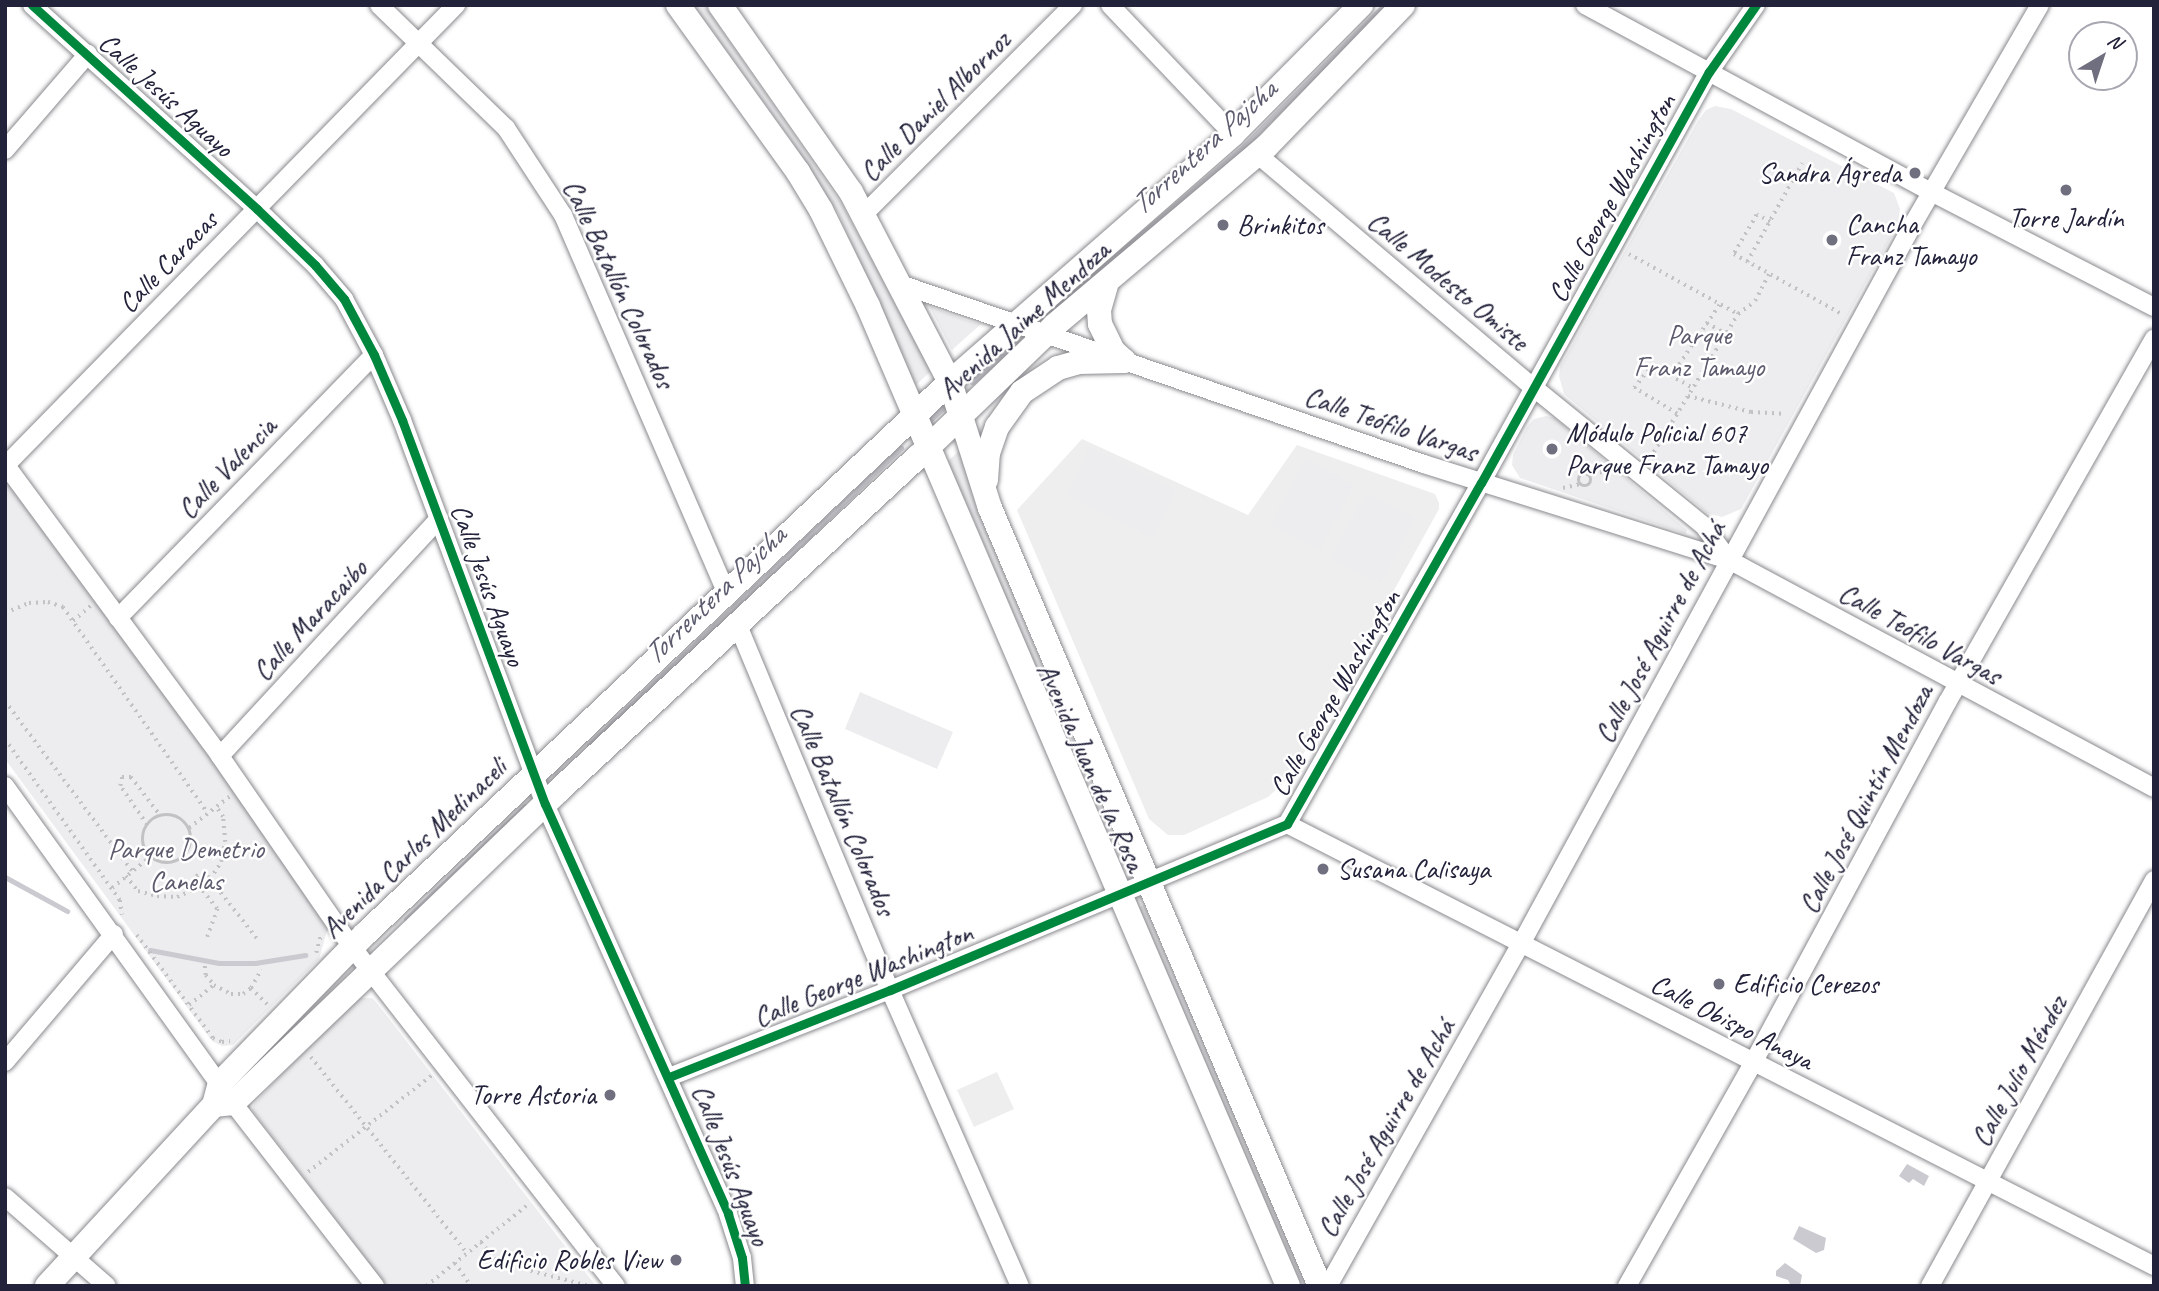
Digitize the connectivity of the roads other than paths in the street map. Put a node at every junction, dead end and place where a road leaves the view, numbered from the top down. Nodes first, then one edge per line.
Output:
1 (32, 5) edge
2 (379, 5) edge
3 (456, 5) edge
4 (678, 5) edge
5 (720, 5) edge
6 (1073, 5) edge
7 (1111, 5) edge
8 (1361, 5) edge
9 (1403, 5) edge
10 (1585, 5) edge
11 (1756, 5) edge
12 (2040, 5) edge
13 (419, 42) junction
14 (88, 54) junction
15 (1709, 72) junction
16 (1233, 134) junction
17 (5, 150) edge
18 (1257, 154) junction
19 (1931, 192) junction
20 (257, 209) junction
21 (864, 215) junction
22 (1107, 282) junction
23 (900, 284) junction
24 (2154, 307) edge
25 (1013, 324) junction
26 (1046, 335) junction
27 (2154, 338) edge
28 (374, 355) junction
29 (1124, 360) junction
30 (950, 382) junction
31 (1533, 387) junction
32 (963, 415) junction
33 (915, 416) junction
34 (928, 447) junction
35 (6, 464) edge
36 (1481, 483) junction
37 (990, 508) junction
38 (439, 519) junction
39 (1729, 559) junction
40 (726, 592) junction
41 (118, 618) junction
42 (737, 623) junction
43 (1958, 685) junction
44 (220, 756) junction
45 (533, 775) junction
46 (5, 786) edge
47 (2154, 788) edge
48 (545, 804) junction
49 (1287, 824) junction
50 (2154, 880) edge
51 (1148, 883) junction
52 (1121, 894) junction
53 (121, 929) junction
54 (1521, 944) junction
55 (352, 947) junction
56 (370, 970) junction
57 (890, 990) junction
58 (5, 1062) edge
59 (1753, 1063) junction
60 (668, 1077) junction
61 (222, 1097) junction
62 (1989, 1180) junction
63 (5, 1197) edge
64 (73, 1257) junction
65 (2154, 1266) edge
66 (47, 1286) edge
67 (107, 1286) edge
68 (375, 1286) edge
69 (615, 1286) edge
70 (745, 1286) edge
71 (1020, 1286) edge
72 (1288, 1286) edge
73 (1320, 1286) edge
74 (1328, 1286) edge
75 (1627, 1286) edge
76 (1930, 1286) edge

1 - 14 street, Calle Jesús Aguayo
2 - 13 street, Calle Batallón Colorados
3 - 13 street, Calle Caracas
4 - 33 main road, Avenida Juan de la Rosa
5 - 21 main road, Avenida Juan de la Rosa
6 - 21 street, Calle Daniel Albornoz
7 - 16 street
8 - 16 main road, Avenida Jaime Mendoza
9 - 18 main road, Avenida Jaime Mendoza
10 - 15 street
11 - 15 street, Calle George Washington
12 - 19 street, Calle José Aguirre de Achá
13 - 20 street, Calle Caracas
13 - 40 street, Calle Batallón Colorados
14 - 17 street
14 - 20 street, Calle Jesús Aguayo
15 - 19 street
15 - 31 street, Calle George Washington
16 - 25 main road, Avenida Jaime Mendoza
18 - 22 main road, Avenida Jaime Mendoza
18 - 31 street, Calle Modesto Omiste
19 - 24 street
19 - 39 street, Calle José Aguirre de Achá
20 - 28 street, Calle Jesús Aguayo
20 - 35 street, Calle Caracas
21 - 23 main road, Avenida Juan de la Rosa
22 - 26 main road, Avenida Jaime Mendoza
22 - 29 main road
23 - 25 street, Calle Teófilo Vargas
23 - 30 main road, Avenida Juan de la Rosa
25 - 26 street, Calle Teófilo Vargas
25 - 30 main road, Avenida Jaime Mendoza
26 - 29 street, Calle Teófilo Vargas
26 - 32 main road, Avenida Jaime Mendoza
27 - 43 street, Calle José Quintín Mendoza
28 - 38 street, Calle Jesús Aguayo
28 - 41 street, Calle Valencia
29 - 36 street, Calle Teófilo Vargas
29 - 37 main road
30 - 32 main road, Avenida Juan de la Rosa
30 - 33 main road, Avenida Jaime Mendoza
31 - 36 street, Calle George Washington
31 - 39 street, Calle Modesto Omiste
32 - 34 main road, Avenida Jaime Mendoza
32 - 37 main road, Avenida Juan de la Rosa
33 - 34 main road, Avenida Juan de la Rosa
33 - 40 main road, Avenida Carlos Medinaceli
34 - 42 main road, Avenida Carlos Medinaceli
34 - 52 main road, Avenida Juan de la Rosa
35 - 41 street
36 - 39 street, Calle Teófilo Vargas
36 - 49 street, Calle George Washington
37 - 51 main road, Avenida Juan de la Rosa
38 - 44 street, Calle Maracaibo
38 - 45 street, Calle Jesús Aguayo
39 - 43 street, Calle Teófilo Vargas
39 - 54 street, Calle José Aguirre de Achá
40 - 45 main road, Avenida Carlos Medinaceli
41 - 44 street
42 - 48 main road, Avenida Carlos Medinaceli
42 - 57 street, Calle Batallón Colorados
43 - 47 street, Calle Teófilo Vargas
43 - 59 street, Calle José Quintín Mendoza
44 - 55 street
45 - 48 street, Calle Jesús Aguayo
45 - 55 main road, Avenida Carlos Medinaceli
46 - 53 street
48 - 56 main road, Avenida Carlos Medinaceli
48 - 60 street, Calle Jesús Aguayo
49 - 51 street, Calle George Washington
49 - 54 street, Calle Obispo Anaya
50 - 62 street, Calle Julio Méndez
51 - 52 street, Calle George Washington
51 - 73 main road, Avenida Juan de la Rosa
52 - 57 street, Calle George Washington
52 - 72 main road, Avenida Juan de la Rosa
53 - 58 street
53 - 61 street
54 - 59 street, Calle Obispo Anaya
54 - 74 street, Calle José Aguirre de Achá
55 - 56 street
55 - 61 main road, Avenida Carlos Medinaceli
56 - 61 main road, Avenida Carlos Medinaceli
56 - 69 street
57 - 60 street, Calle George Washington
57 - 71 street, Calle Batallón Colorados
59 - 62 street, Calle Obispo Anaya
59 - 75 street, Calle José Quintín Mendoza
60 - 70 street, Calle Jesús Aguayo
61 - 64 main road, Avenida Carlos Medinaceli
61 - 68 street
62 - 65 street, Calle Obispo Anaya
62 - 76 street, Calle Julio Méndez
63 - 64 street
64 - 66 main road, Avenida Carlos Medinaceli
64 - 67 street

